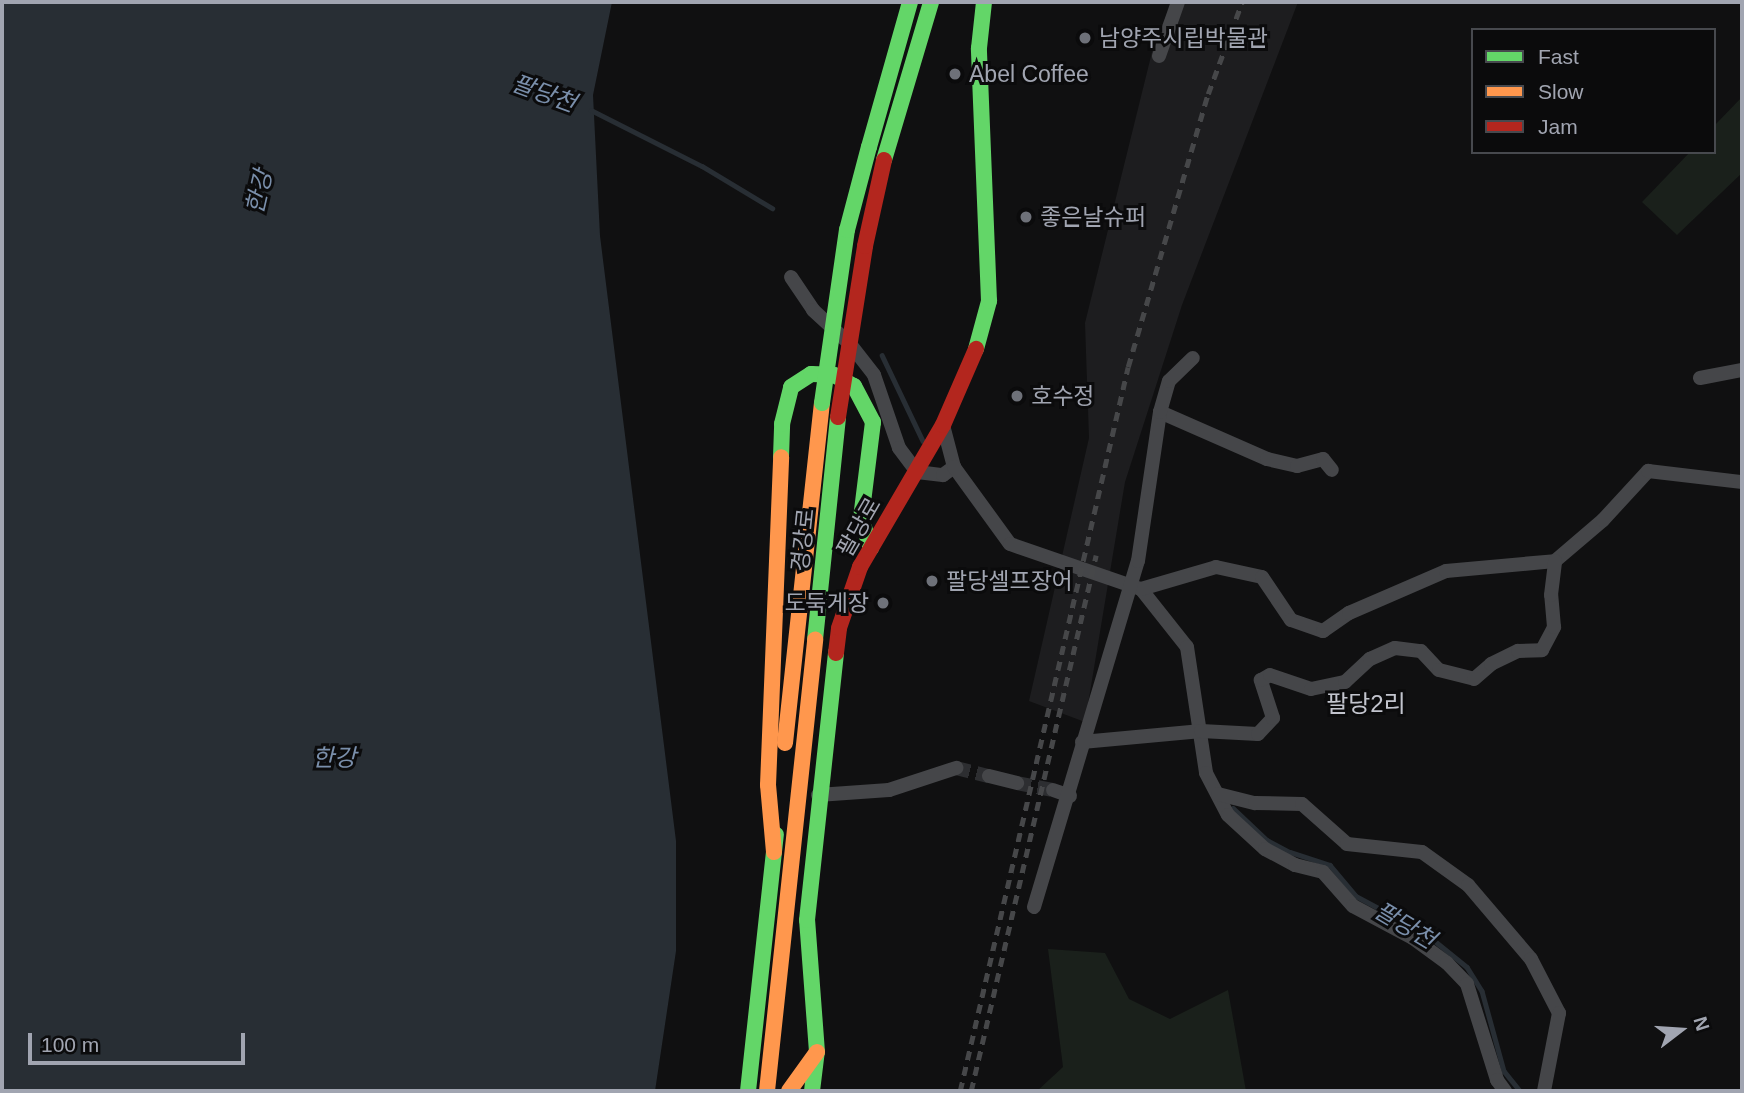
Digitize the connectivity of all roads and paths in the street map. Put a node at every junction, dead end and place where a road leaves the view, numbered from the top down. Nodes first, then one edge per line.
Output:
1 (910, 2) edge
2 (931, 2) edge
3 (984, 2) edge
4 (1178, 2) edge
5 (1159, 56) dead end
6 (792, 277) dead end
7 (1193, 358) dead end
8 (1742, 370) edge
9 (1700, 378) dead end
10 (1160, 412) junction
11 (940, 431) junction
12 (921, 466) junction
13 (954, 467) junction
14 (1332, 470) dead end
15 (1742, 482) edge
16 (871, 548) junction
17 (1555, 561) junction
18 (1136, 585) junction
19 (1201, 731) junction
20 (1082, 742) junction
21 (956, 768) tunnel mouth
22 (989, 776) tunnel mouth
23 (1017, 783) tunnel mouth
24 (1053, 790) tunnel mouth
25 (1217, 794) junction
26 (818, 795) junction
27 (1070, 796) junction
28 (774, 852) junction
29 (1034, 907) dead end
30 (817, 1052) junction
31 (748, 1091) edge
32 (767, 1091) edge
33 (789, 1091) edge
34 (812, 1091) edge
35 (1505, 1091) edge
36 (1544, 1091) edge

1 - 28 main road, 경강로, bridge
2 - 32 main road, 경강로, bridge
3 - 11 main road, 팔당로
4 - 5 street
6 - 12 street
7 - 10 street
8 - 9 street
10 - 14 street
10 - 18 street
11 - 12 main road, 팔당로
11 - 13 street
12 - 13 street
12 - 16 main road, 팔당로
13 - 18 street
15 - 17 street
16 - 26 main road, 팔당로
16 - 28 main road
17 - 18 street
17 - 19 street
18 - 19 street
18 - 20 street
19 - 20 street
19 - 25 street
20 - 27 street
21 - 26 street
22 - 23 street
24 - 27 street
25 - 35 street
25 - 36 street
26 - 30 main road, 팔당로
27 - 29 street
28 - 31 main road, 경강로
30 - 33 main road
30 - 34 main road, 팔당로

